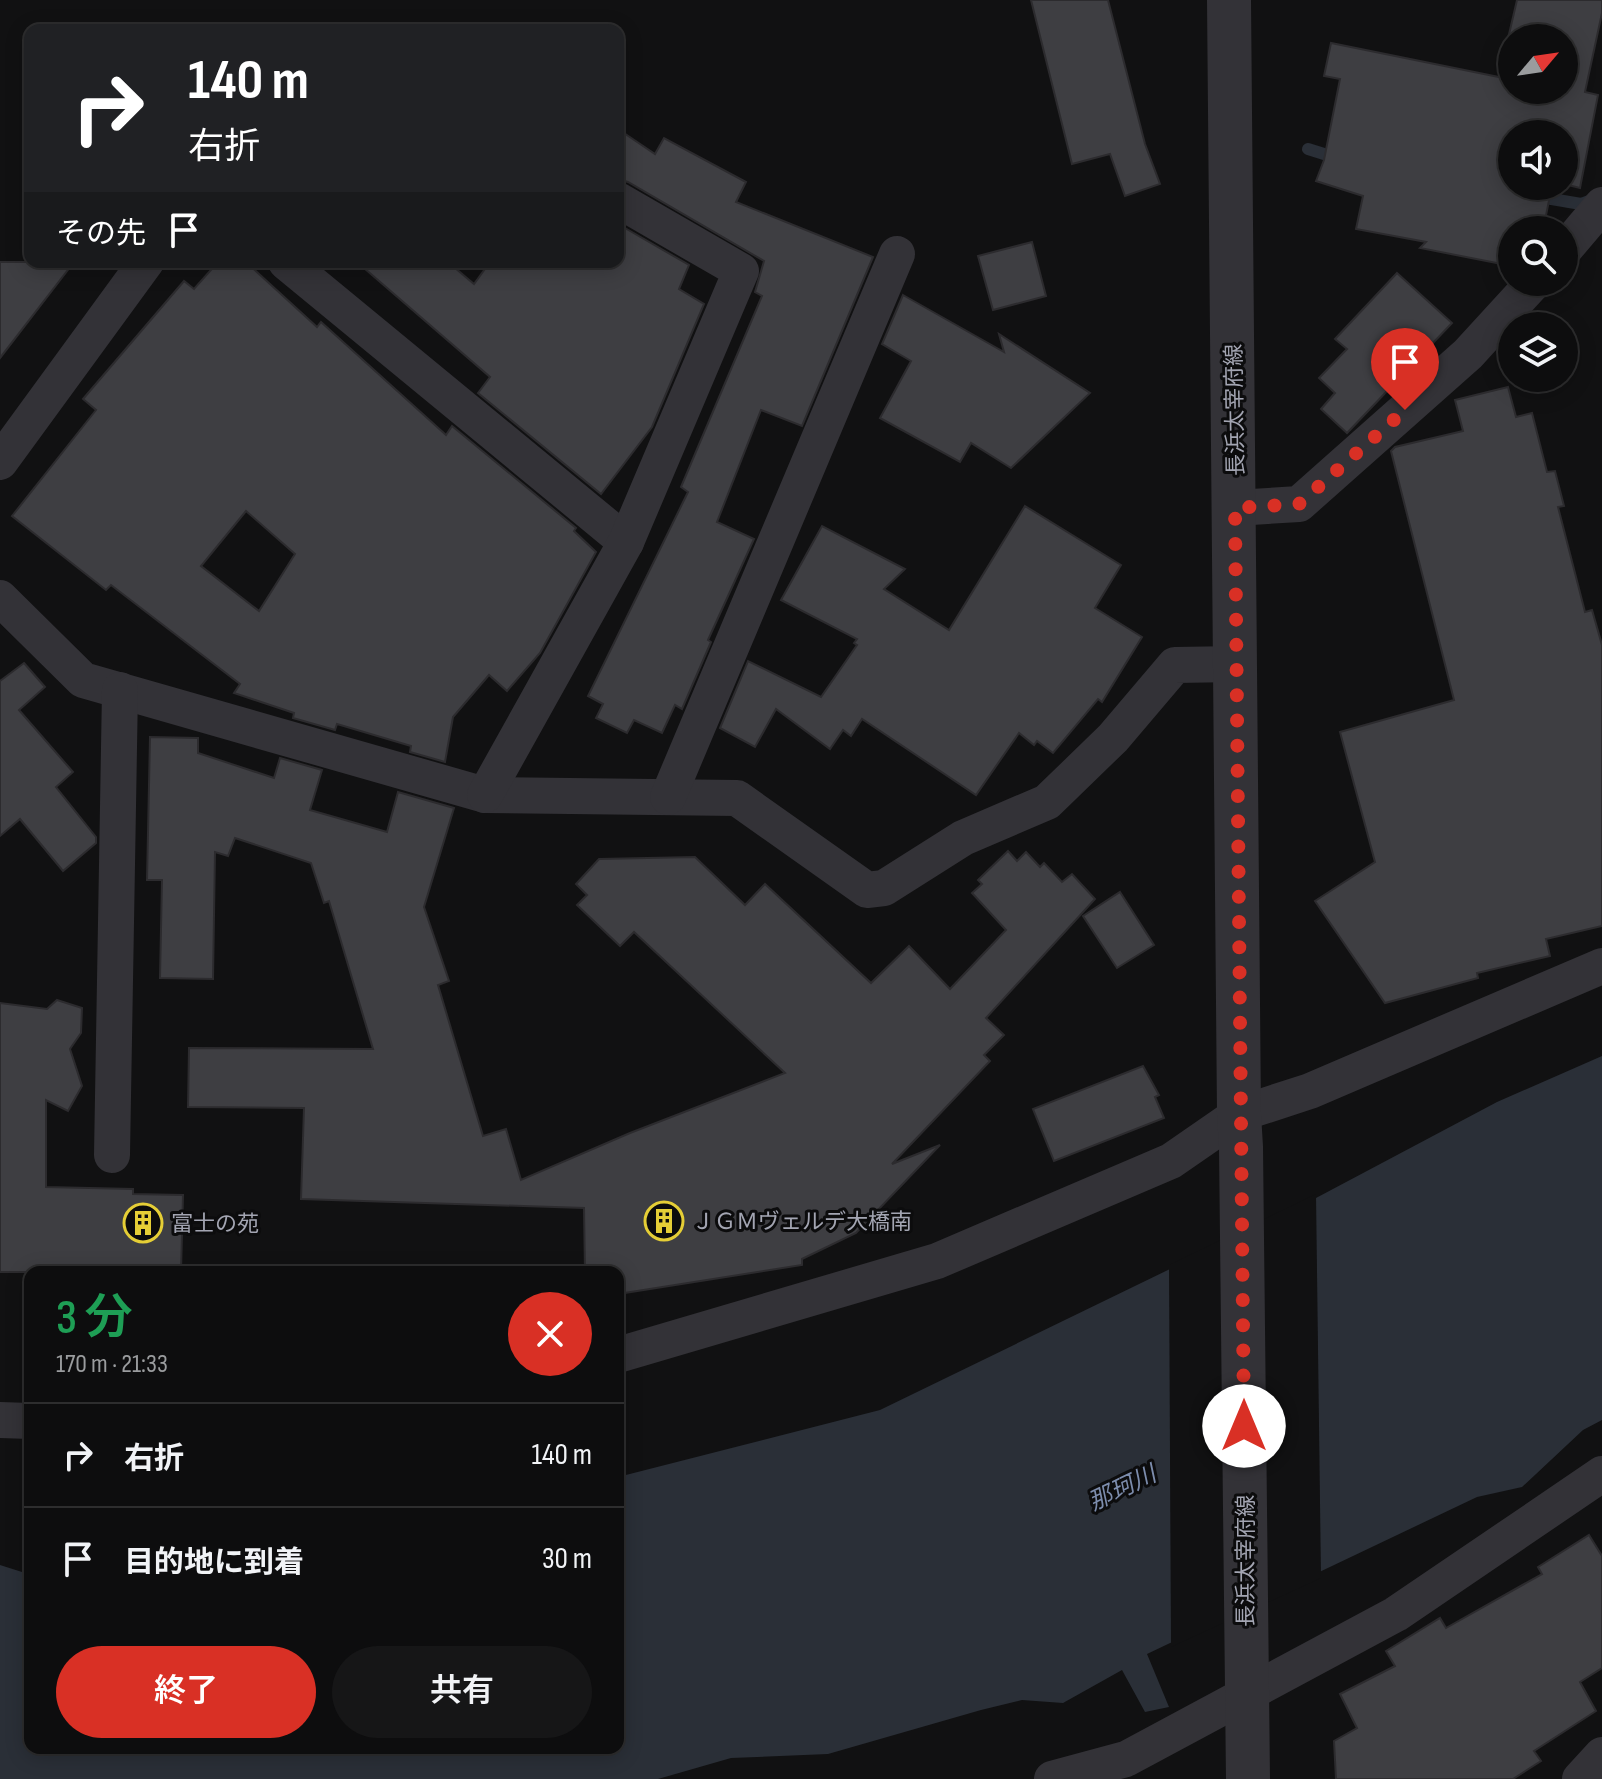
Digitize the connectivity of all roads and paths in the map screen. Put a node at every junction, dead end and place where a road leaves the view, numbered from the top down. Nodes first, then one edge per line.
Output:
1 (1229, 0) edge
2 (624, 203) edge
3 (1602, 205) edge
4 (1578, 235) edge
5 (897, 254) dead end
6 (142, 268) edge
7 (298, 268) edge
8 (1521, 296) edge
9 (0, 462) edge
10 (1235, 508) junction
11 (626, 542) junction
12 (0, 598) edge
13 (1237, 664) junction
14 (120, 690) junction
15 (485, 795) junction
16 (668, 797) junction
17 (1602, 966) edge
18 (1240, 1131) junction
19 (112, 1155) dead end
20 (624, 1353) edge
21 (0, 1420) edge
22 (24, 1421) edge
23 (1602, 1474) edge
24 (1246, 1684) junction
25 (1602, 1755) edge
26 (1052, 1779) edge
27 (1248, 1779) edge
28 (1580, 1779) edge

1 - 10 street, 長浜太宰府線
2 - 11 street
3 - 4 street
5 - 16 street
6 - 9 street
7 - 11 street
8 - 10 street
10 - 13 street, 長浜太宰府線
11 - 15 street
12 - 14 street
13 - 16 street
13 - 18 street, 長浜太宰府線
14 - 15 street
14 - 19 street
15 - 16 street
17 - 18 street
18 - 20 street
18 - 24 street, 長浜太宰府線
21 - 22 street
23 - 24 street
24 - 26 street
24 - 27 street, 長浜太宰府線
25 - 28 street

